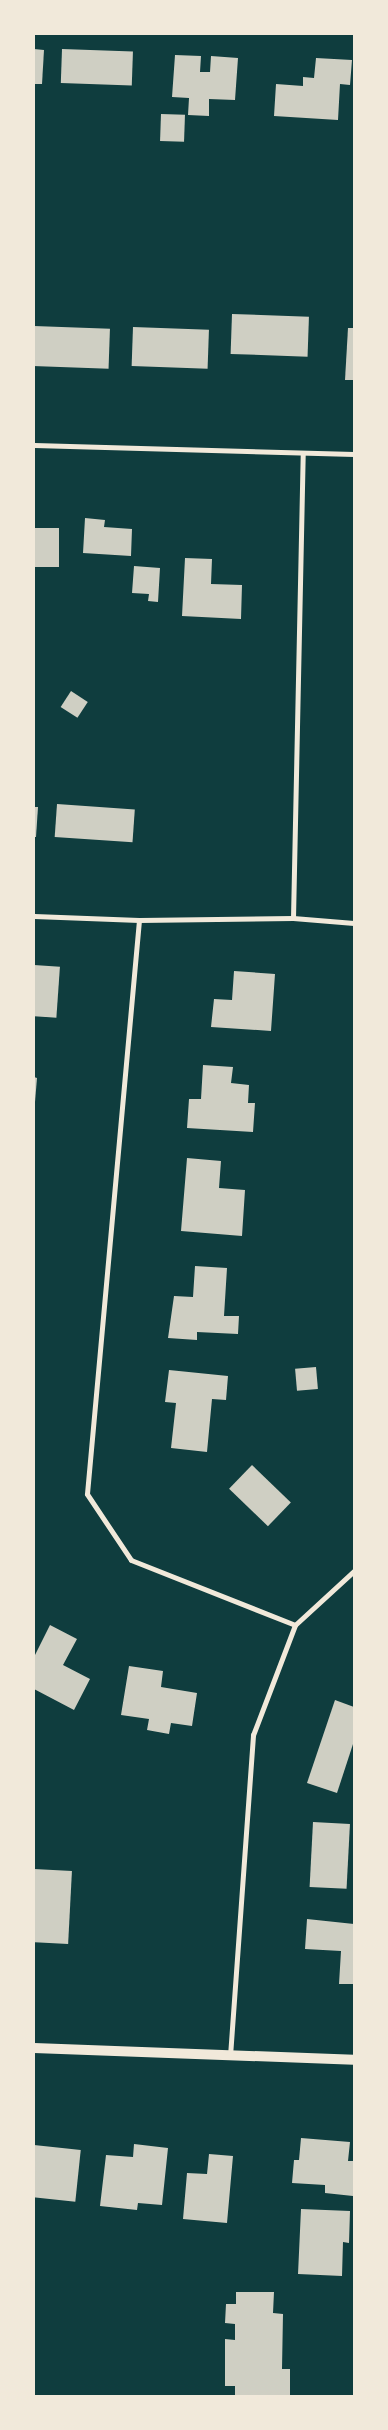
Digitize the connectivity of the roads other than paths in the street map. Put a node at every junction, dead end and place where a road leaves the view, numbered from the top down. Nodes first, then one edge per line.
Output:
1 (34, 445) edge
2 (303, 453) junction
3 (354, 454) edge
4 (34, 916) edge
5 (293, 918) junction
6 (139, 920) junction
7 (354, 923) edge
8 (354, 1571) edge
9 (295, 1625) junction
10 (34, 2048) edge
11 (230, 2056) junction
12 (354, 2060) edge

1 - 2 street
2 - 3 street
2 - 5 street
4 - 6 street
5 - 6 street
5 - 7 street
6 - 9 street
8 - 9 street
9 - 11 street
10 - 11 main road
11 - 12 main road

